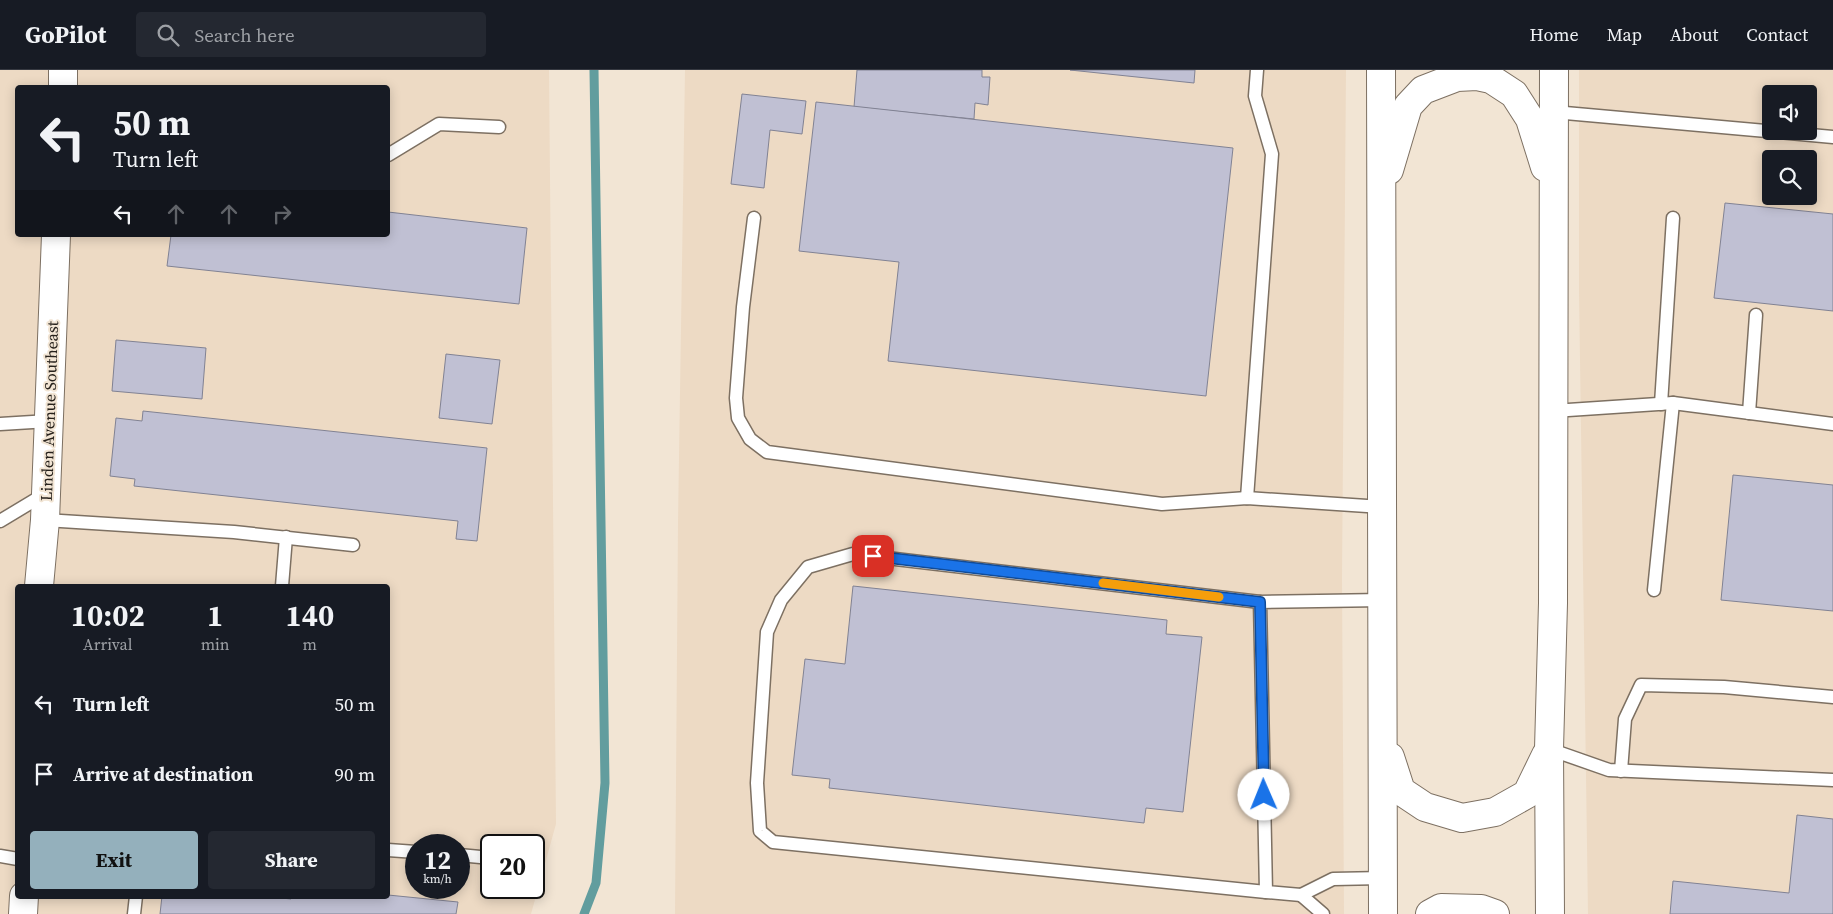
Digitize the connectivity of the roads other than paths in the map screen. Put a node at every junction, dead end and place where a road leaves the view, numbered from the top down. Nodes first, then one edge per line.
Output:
1 (63, 70) edge
2 (1257, 70) edge
3 (1381, 70) edge
4 (1554, 70) edge
5 (62, 85) edge
6 (1554, 112) junction
7 (499, 127) dead end
8 (1833, 137) edge
9 (390, 154) edge
10 (1554, 195) junction
11 (1380, 199) junction
12 (754, 218) dead end
13 (1673, 218) dead end
14 (56, 237) edge
15 (1756, 315) dead end
16 (1667, 403) junction
17 (1553, 411) junction
18 (1749, 413) junction
19 (49, 421) junction
20 (0, 424) edge
21 (1833, 424) edge
22 (1247, 498) junction
23 (45, 507) junction
24 (1382, 507) junction
25 (0, 521) edge
26 (286, 538) junction
27 (353, 545) dead end
28 (39, 584) edge
29 (282, 584) edge
30 (1654, 590) dead end
31 (1383, 600) junction
32 (1260, 602) junction
33 (1833, 697) edge
34 (1384, 739) junction
35 (1549, 749) junction
36 (1621, 771) junction
37 (1833, 780) edge
38 (390, 850) edge
39 (405, 851) edge
40 (0, 856) edge
41 (15, 858) edge
42 (1384, 878) junction
43 (1266, 892) junction
44 (1301, 895) junction
45 (24, 899) edge
46 (136, 899) edge
47 (23, 914) edge
48 (134, 914) edge
49 (1323, 914) edge
50 (1384, 914) edge
51 (1430, 914) edge
52 (1495, 914) edge
53 (1550, 914) edge

1 - 5 street
2 - 22 lane
3 - 11 street
4 - 6 street
6 - 8 lane
6 - 10 street
7 - 9 lane
10 - 11 street
10 - 17 street
11 - 24 street
12 - 22 lane
13 - 16 lane
14 - 19 street, Linden Avenue Southeast
15 - 18 lane
16 - 17 lane
16 - 18 lane
16 - 30 lane
17 - 35 street
18 - 21 lane
19 - 20 lane
19 - 23 street, Linden Avenue Southeast
22 - 24 lane
23 - 25 lane
23 - 26 lane
23 - 28 street, Linden Avenue Southeast
24 - 31 street
26 - 27 lane
26 - 29 lane
31 - 32 lane
31 - 34 street
32 - 43 lane
32 - 43 lane
33 - 36 lane
34 - 35 street
34 - 42 street
35 - 36 lane
35 - 53 street
36 - 37 lane
38 - 39 lane
40 - 41 lane
42 - 44 lane
42 - 50 street
43 - 44 lane
44 - 49 lane
45 - 47 street
46 - 48 lane
51 - 52 street

